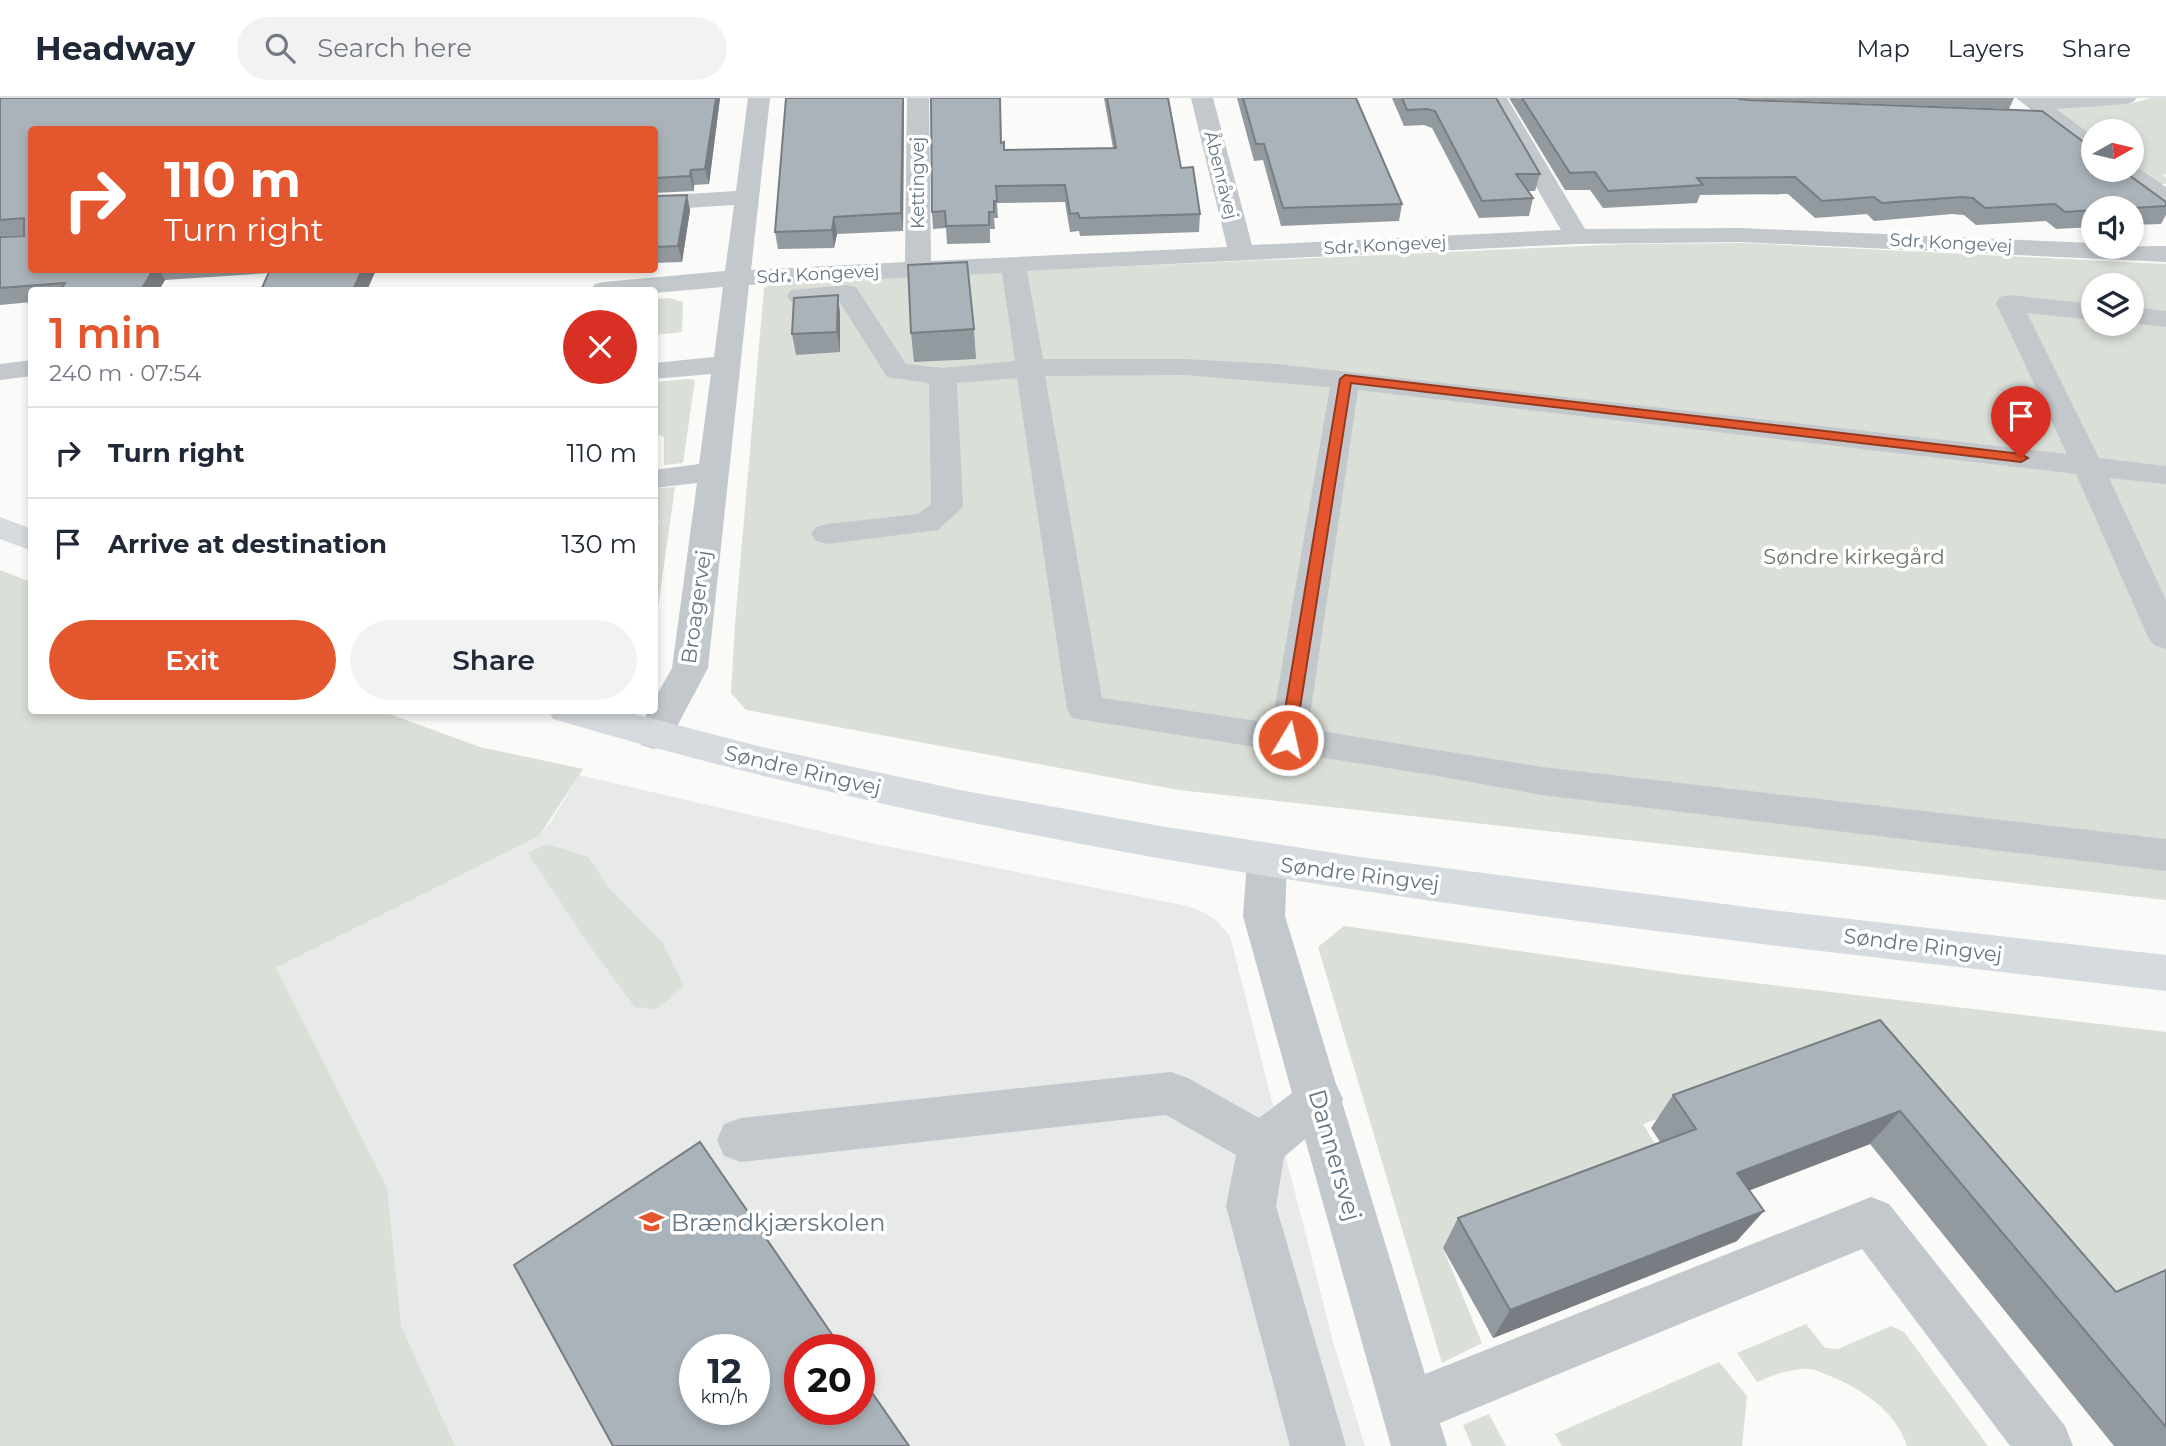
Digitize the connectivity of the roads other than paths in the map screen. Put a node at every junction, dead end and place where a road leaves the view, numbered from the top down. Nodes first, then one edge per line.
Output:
1 (759, 98) edge
2 (918, 98) edge
3 (1202, 98) edge
4 (1496, 98) edge
5 (2126, 98) edge
6 (2031, 101) edge
7 (2015, 118) edge
8 (2056, 120) junction
9 (2081, 138) edge
10 (2144, 182) edge
11 (2162, 193) edge
12 (746, 197) junction
13 (658, 203) edge
14 (1577, 237) junction
15 (1241, 252) junction
16 (2166, 254) edge
17 (1013, 263) junction
18 (918, 268) junction
19 (736, 278) junction
20 (637, 287) edge
21 (942, 288) edge
22 (847, 293) junction
23 (784, 297) dead end
24 (2081, 311) edge
25 (2144, 316) edge
26 (2166, 319) edge
27 (726, 364) junction
28 (28, 368) edge
29 (1031, 368) junction
30 (0, 372) edge
31 (658, 372) edge
32 (943, 376) junction
33 (1345, 379) junction
34 (2088, 466) junction
35 (713, 472) junction
36 (2166, 475) edge
37 (658, 479) edge
38 (0, 527) edge
39 (827, 534) dead end
40 (28, 539) edge
41 (2166, 638) edge
42 (580, 714) edge
43 (654, 736) junction
44 (1288, 740) junction
45 (2166, 855) edge
46 (1267, 862) junction
47 (2166, 973) edge
48 (1320, 1099) junction
49 (741, 1139) dead end
50 (1262, 1145) junction
51 (1412, 1427) edge
52 (1318, 1446) edge
53 (2045, 1446) edge

1 - 12 street, Broagervej
2 - 18 street, Kettingvej
3 - 15 street, Åbenråvej
4 - 14 street
5 - 6 street
6 - 8 street
7 - 8 street
8 - 9 street
10 - 11 street
12 - 13 street
12 - 19 street, Broagervej
14 - 15 street, Sdr. Kongevej
14 - 16 street, Sdr. Kongevej
15 - 17 street, Sdr. Kongevej
17 - 18 street, Sdr. Kongevej
17 - 29 street
18 - 19 street, Sdr. Kongevej
19 - 20 street, Sdr. Kongevej
19 - 27 street, Broagervej
21 - 22 street
22 - 23 street
22 - 32 street
24 - 34 street
25 - 26 street
27 - 31 street
27 - 35 street, Broagervej
28 - 30 street
29 - 32 street
29 - 33 street
29 - 44 street
32 - 39 street
33 - 34 street
33 - 44 street
34 - 36 street
34 - 41 street
35 - 37 street
35 - 43 street, Broagervej
38 - 40 main road
42 - 43 main road, Søndre Ringvej
43 - 46 main road, Søndre Ringvej
44 - 45 street
46 - 47 main road, Søndre Ringvej
46 - 48 street, Dannersvej
48 - 50 street
48 - 51 street, Dannersvej
49 - 50 street
50 - 52 street
51 - 53 street

